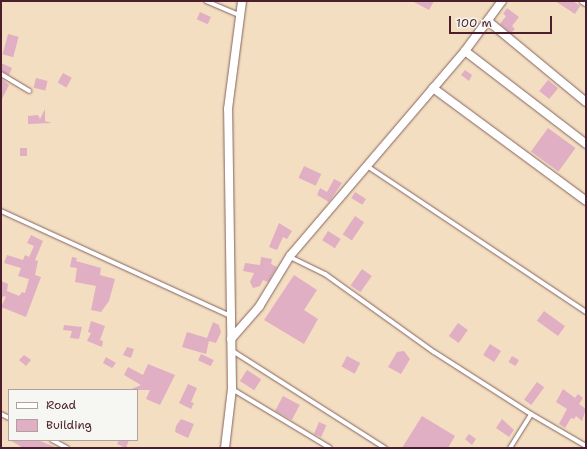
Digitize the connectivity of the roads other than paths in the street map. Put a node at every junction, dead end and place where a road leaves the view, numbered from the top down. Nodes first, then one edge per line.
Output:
1 (206, 1) edge
2 (242, 1) edge
3 (502, 1) edge
4 (241, 16) junction
5 (488, 21) junction
6 (465, 51) junction
7 (1, 74) edge
8 (433, 88) junction
9 (28, 91) dead end
10 (586, 102) edge
11 (586, 144) edge
12 (367, 166) junction
13 (586, 201) edge
14 (1, 211) edge
15 (290, 256) junction
16 (586, 312) edge
17 (231, 316) junction
18 (231, 339) junction
19 (230, 350) junction
20 (232, 388) junction
21 (531, 414) junction
22 (54, 441) edge
23 (586, 446) edge
24 (67, 448) edge
25 (226, 448) edge
26 (330, 448) edge
27 (385, 448) edge
28 (510, 448) edge

1 - 4 lane
2 - 4 street
3 - 5 street
4 - 17 street
5 - 6 street
5 - 10 street
6 - 8 street
6 - 11 street
7 - 9 lane
8 - 12 street
8 - 13 street
12 - 15 street
12 - 16 lane
14 - 17 lane
15 - 18 street
15 - 21 lane
17 - 18 street
18 - 19 street
19 - 20 street
19 - 27 lane
20 - 25 street
20 - 26 lane
21 - 23 lane
21 - 28 lane
22 - 24 lane

